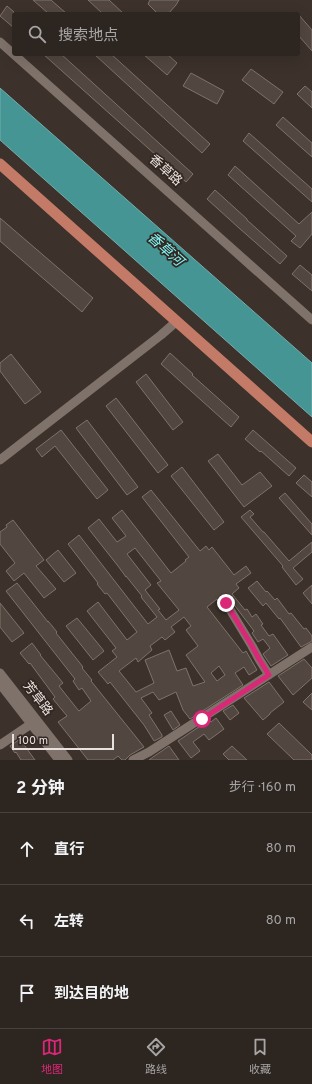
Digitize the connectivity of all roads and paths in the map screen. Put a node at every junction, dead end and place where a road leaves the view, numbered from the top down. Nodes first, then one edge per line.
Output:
1 (0, 42) edge
2 (12, 53) edge
3 (16, 56) edge
4 (0, 164) edge
5 (312, 320) edge
6 (177, 321) junction
7 (312, 442) edge
8 (0, 460) edge
9 (226, 603) dead end
10 (312, 647) edge
11 (0, 672) edge
12 (269, 675) junction
13 (0, 684) edge
14 (30, 724) junction
15 (0, 745) edge
16 (59, 760) edge
17 (68, 760) edge
18 (134, 760) edge

1 - 2 street, 香草路
3 - 5 street, 香草路
4 - 6 main road
6 - 7 main road
6 - 8 street
9 - 12 street
10 - 12 street
11 - 17 street, 芳草路
12 - 18 street
13 - 14 street, 芳草路
14 - 15 street
14 - 16 street, 芳草路

